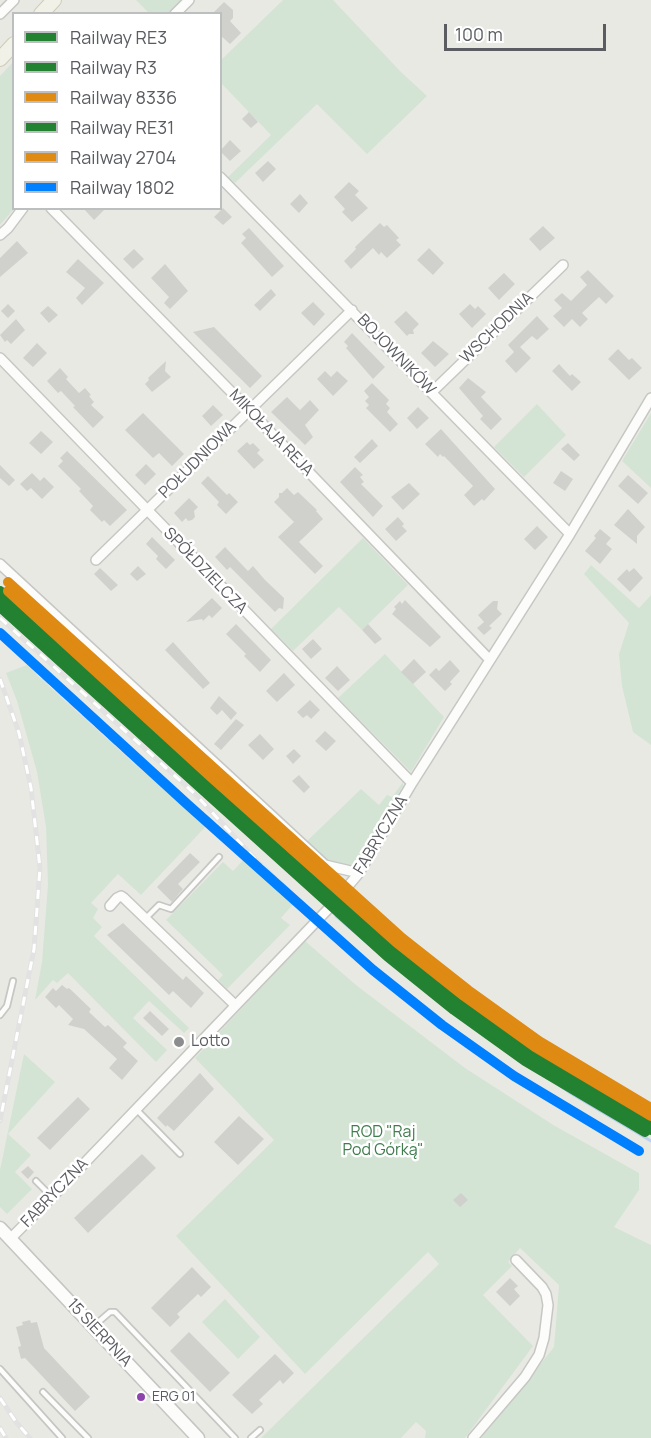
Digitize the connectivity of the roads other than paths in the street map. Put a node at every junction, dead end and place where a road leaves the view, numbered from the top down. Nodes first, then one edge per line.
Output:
1 (14, 0) edge
2 (54, 0) edge
3 (189, 0) edge
4 (43, 12) edge
5 (177, 12) edge
6 (0, 15) edge
7 (12, 46) edge
8 (0, 59) edge
9 (222, 179) edge
10 (22, 210) edge
11 (53, 210) edge
12 (0, 234) edge
13 (563, 265) dead end
14 (352, 310) junction
15 (0, 358) edge
16 (432, 392) junction
17 (651, 398) edge
18 (249, 410) junction
19 (147, 511) junction
20 (570, 534) junction
21 (96, 560) dead end
22 (0, 564) edge
23 (490, 660) junction
24 (412, 783) junction
25 (219, 857) dead end
26 (359, 873) junction
27 (110, 906) dead end
28 (146, 918) junction
29 (13, 981) dead end
30 (235, 1005) junction
31 (0, 1015) edge
32 (136, 1109) junction
33 (180, 1154) dead end
34 (36, 1181) dead end
35 (52, 1197) junction
36 (0, 1228) edge
37 (10, 1239) junction
38 (516, 1260) dead end
39 (94, 1327) junction
40 (0, 1369) edge
41 (43, 1392) dead end
42 (260, 1430) dead end
43 (62, 1438) edge
44 (88, 1438) edge
45 (198, 1438) edge
46 (235, 1438) edge
47 (251, 1438) edge
48 (473, 1438) edge

1 - 6 street
2 - 4 main road
3 - 5 street
7 - 8 main road
9 - 14 street, BOJOWNIKÓW
10 - 12 street
11 - 18 street, MIKOŁAJA REJA
13 - 16 street, WSCHODNIA
14 - 16 street, BOJOWNIKÓW
14 - 18 street, POŁUDNIOWA
15 - 19 street, SPÓŁDZIELCZA
16 - 20 street, BOJOWNIKÓW
17 - 20 street, FABRYCZNA
18 - 19 street, POŁUDNIOWA
18 - 23 street, MIKOŁAJA REJA
19 - 21 street, POŁUDNIOWA
19 - 24 street, SPÓŁDZIELCZA
20 - 23 street, FABRYCZNA
22 - 26 street
23 - 24 street, FABRYCZNA
24 - 26 street, FABRYCZNA
25 - 28 lane
26 - 30 street, FABRYCZNA
27 - 28 street
28 - 30 street
29 - 31 lane
30 - 32 street, FABRYCZNA
32 - 33 lane
32 - 35 street, FABRYCZNA
34 - 35 lane
35 - 37 street, FABRYCZNA
36 - 37 main road, 15 SIERPNIA
37 - 39 main road, 15 SIERPNIA
38 - 48 street
39 - 45 main road, 15 SIERPNIA
39 - 46 lane
40 - 43 lane
41 - 44 lane
42 - 47 lane

